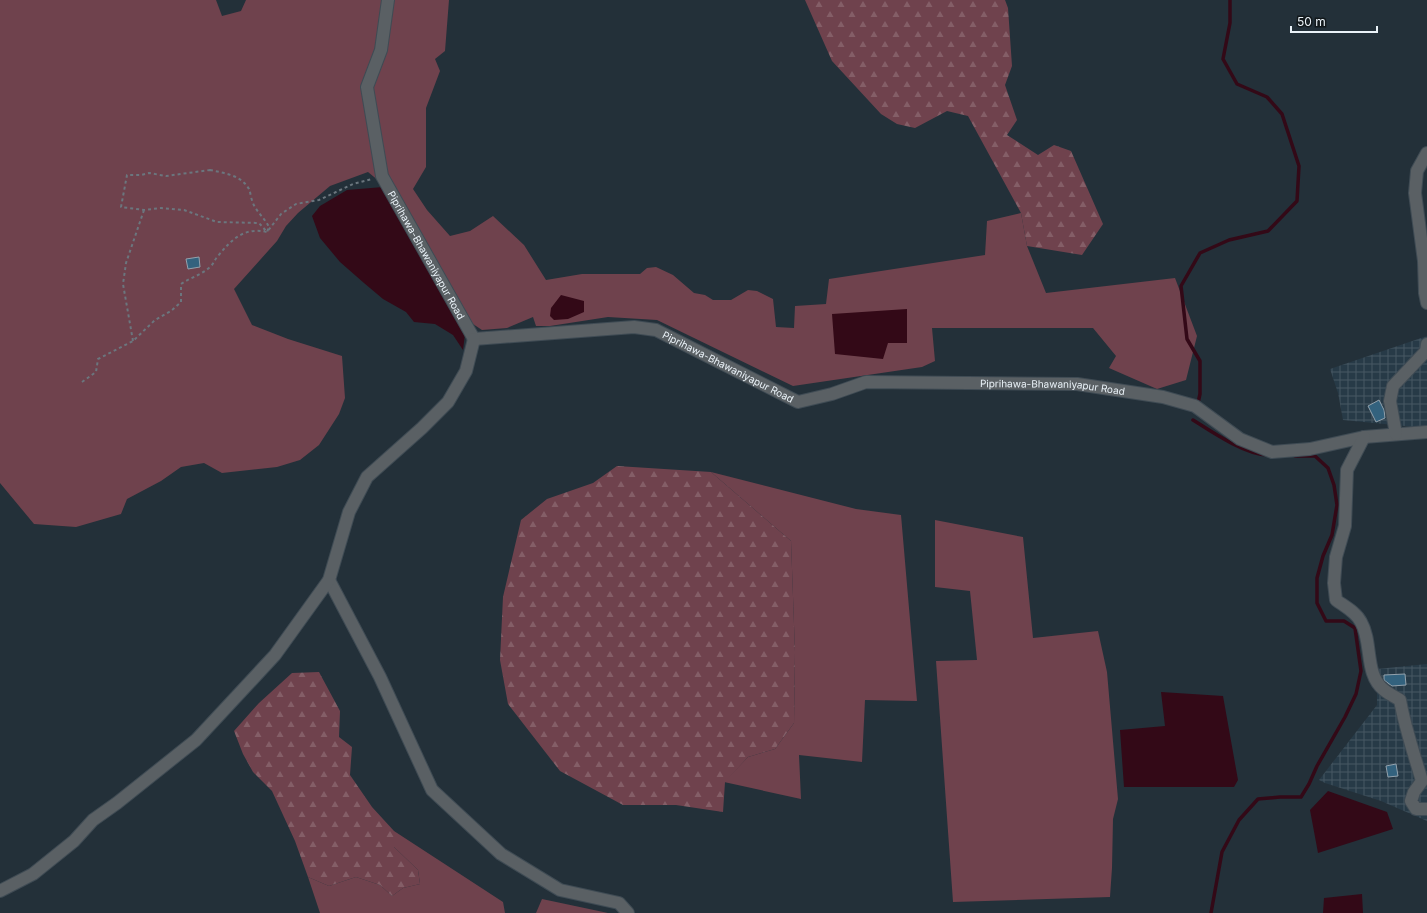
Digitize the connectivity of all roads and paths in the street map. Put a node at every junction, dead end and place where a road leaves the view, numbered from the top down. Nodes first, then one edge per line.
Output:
1 (388, 0) edge
2 (1427, 153) edge
3 (382, 176) junction
4 (144, 210) junction
5 (267, 232) junction
6 (1427, 303) edge
7 (474, 339) junction
8 (133, 341) junction
9 (1427, 344) edge
10 (82, 382) dead end
11 (1427, 432) edge
12 (1396, 434) junction
13 (1364, 438) junction
14 (329, 580) junction
15 (1427, 809) edge
16 (0, 891) edge
17 (628, 913) edge

1 - 3 street, Piprihawa-Bhawaniyapur Road
2 - 6 street
3 - 5 path
3 - 7 street, Piprihawa-Bhawaniyapur Road
4 - 5 path
4 - 5 path
4 - 8 path
5 - 8 path
7 - 13 street, Piprihawa-Bhawaniyapur Road
7 - 14 street
8 - 10 path
9 - 12 street
11 - 12 street, Piprihawa-Bhawaniyapur Road
12 - 13 street, Piprihawa-Bhawaniyapur Road
13 - 15 street
14 - 16 street
14 - 17 street

